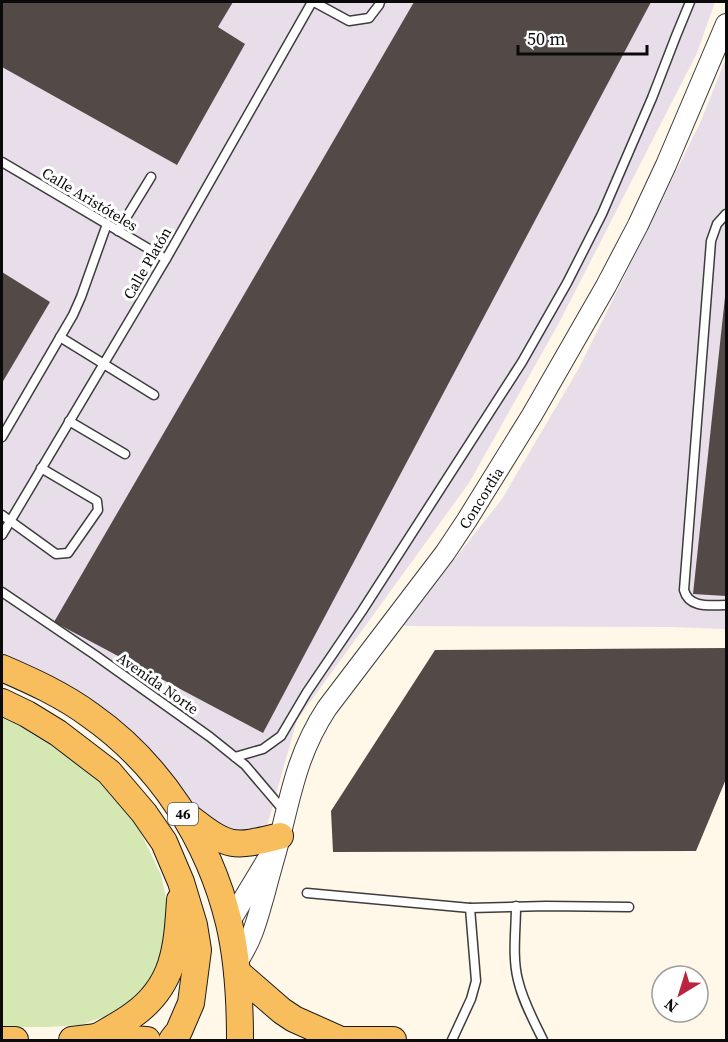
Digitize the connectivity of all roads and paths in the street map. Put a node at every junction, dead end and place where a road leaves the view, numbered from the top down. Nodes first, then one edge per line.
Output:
1 (313, 2) edge
2 (380, 2) edge
3 (690, 2) edge
4 (726, 24) edge
5 (2, 162) edge
6 (152, 177) dead end
7 (726, 213) edge
8 (107, 224) junction
9 (118, 231) junction
10 (166, 259) junction
11 (60, 337) junction
12 (103, 364) junction
13 (154, 395) dead end
14 (69, 421) junction
15 (2, 437) edge
16 (125, 454) dead end
17 (41, 468) junction
18 (2, 515) edge
19 (10, 521) junction
20 (2, 535) edge
21 (2, 592) edge
22 (726, 605) edge
23 (2, 668) edge
24 (2, 702) edge
25 (235, 757) junction
26 (183, 812) junction
27 (281, 830) junction
28 (181, 882) junction
29 (307, 893) dead end
30 (516, 906) junction
31 (629, 906) dead end
32 (470, 908) junction
33 (229, 923) junction
34 (237, 968) junction
35 (98, 1037) junction
36 (2, 1040) edge
37 (341, 1040) edge
38 (15, 1041) edge
39 (72, 1041) edge
40 (147, 1041) edge
41 (172, 1041) edge
42 (240, 1041) edge
43 (331, 1041) edge
44 (393, 1041) edge
45 (452, 1041) edge
46 (543, 1041) edge

1 - 2 lane
1 - 10 lane, Calle Platón
3 - 25 lane
4 - 27 street, Concordia
5 - 8 lane, Calle Aristóteles
6 - 9 lane
7 - 22 lane
8 - 9 lane, Calle Aristóteles
8 - 11 lane
9 - 10 lane, Calle Aristóteles
10 - 12 lane, Calle Platón
11 - 12 lane
11 - 15 lane
12 - 13 lane
12 - 14 lane, Calle Platón
14 - 16 lane
14 - 17 lane, Calle Platón
17 - 19 lane, Calle Platón
17 - 19 lane
18 - 19 lane
19 - 20 lane, Calle Platón
21 - 25 lane, Avenida Norte
23 - 26 main road, 46
24 - 28 main road, 46
25 - 27 lane, Avenida Norte
26 - 27 main road
26 - 33 main road, 46
27 - 33 street
27 - 34 street, Concordia
28 - 35 main road
28 - 41 main road, 46
29 - 32 lane
30 - 31 lane
30 - 32 lane
30 - 46 lane
32 - 45 lane
33 - 34 main road, 46
34 - 37 main road
34 - 42 main road, 46
35 - 39 main road
35 - 40 main road
36 - 38 main road
37 - 43 main road
37 - 44 main road

